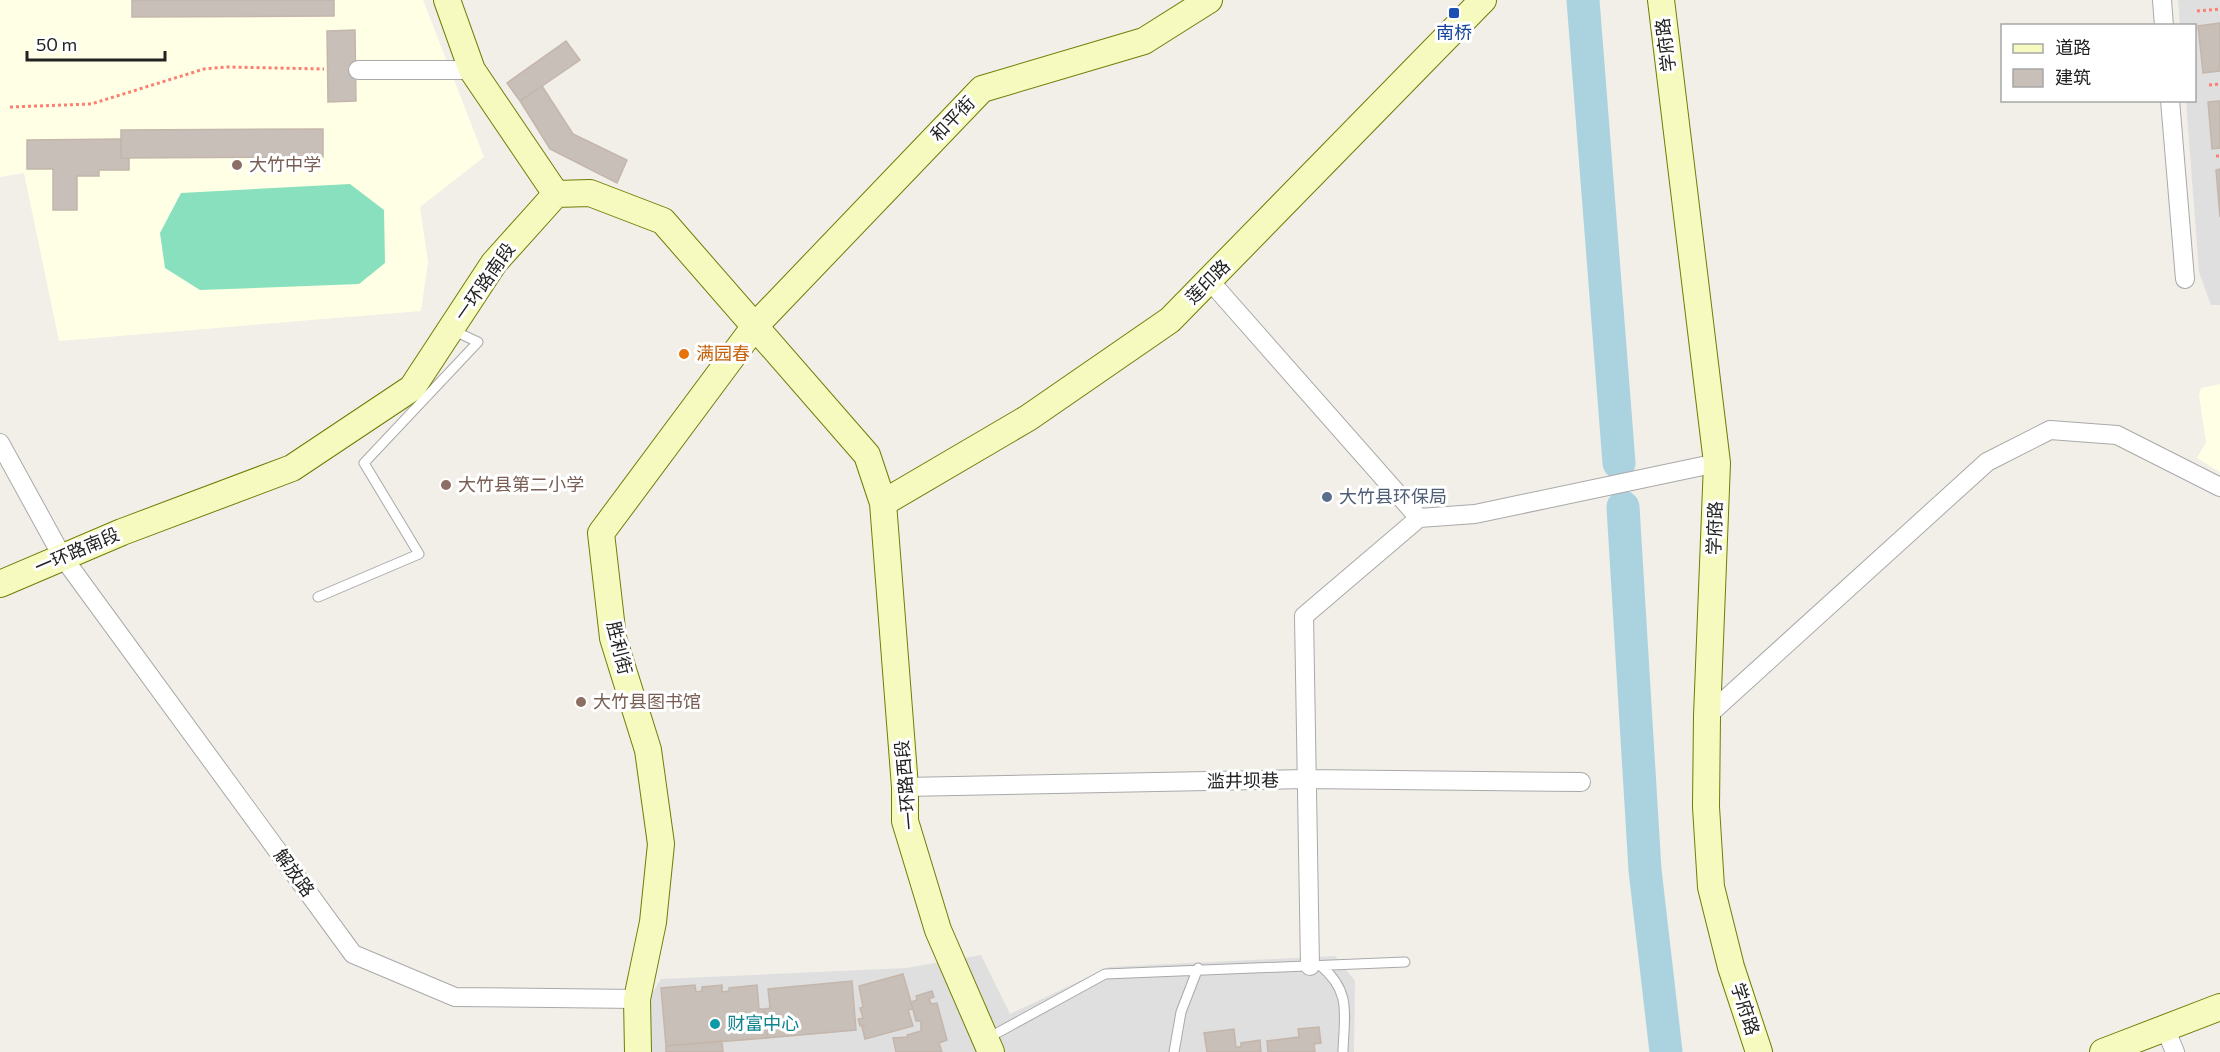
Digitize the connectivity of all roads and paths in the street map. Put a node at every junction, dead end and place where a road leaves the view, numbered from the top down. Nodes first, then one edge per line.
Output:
1 (447, 0) edge
2 (1209, 0) edge
3 (1483, 0) edge
4 (1661, 0) edge
5 (2162, 0) edge
6 (2220, 9) edge
7 (2197, 11) dead end
8 (2164, 24) edge
9 (324, 69) dead end
10 (358, 70) dead end
11 (472, 70) junction
12 (2220, 84) edge
13 (2209, 85) dead end
14 (2170, 102) edge
15 (10, 107) dead end
16 (556, 194) junction
17 (2184, 279) dead end
18 (1210, 282) junction
19 (755, 326) junction
20 (452, 330) junction
21 (0, 443) edge
22 (1717, 463) junction
23 (2220, 487) edge
24 (883, 503) junction
25 (1419, 518) junction
26 (63, 556) junction
27 (0, 584) edge
28 (318, 597) dead end
29 (1707, 716) junction
30 (1306, 779) junction
31 (1581, 782) dead end
32 (905, 787) junction
33 (1405, 962) dead end
34 (1316, 966) junction
35 (1198, 968) junction
36 (637, 999) junction
37 (2220, 1007) edge
38 (2165, 1028) junction
39 (988, 1045) edge
40 (638, 1052) edge
41 (1174, 1052) edge
42 (1343, 1052) edge
43 (1759, 1052) edge
44 (2103, 1052) edge
45 (2175, 1052) edge

1 - 11 street
2 - 19 street, 和平街
3 - 18 street, 莲印路
4 - 22 street, 学府路
5 - 8 street
6 - 7 path
9 - 15 path
10 - 11 street
11 - 16 street
12 - 13 path
14 - 17 street
16 - 19 street
16 - 20 street, 一环路南段
18 - 24 street, 莲印路
18 - 25 street
19 - 24 street
19 - 36 street, 胜利街
20 - 26 street, 一环路南段
20 - 28 lane
21 - 26 street, 解放路
22 - 25 street
22 - 29 street, 学府路
23 - 29 street
24 - 32 street, 一环路西段
25 - 30 street
26 - 27 street, 一环路南段
26 - 36 street, 解放路
29 - 43 street, 学府路
30 - 31 street, 滥井坝巷
30 - 32 street, 滥井坝巷
30 - 34 street
32 - 39 street, 一环路西段
33 - 34 lane
34 - 35 lane
34 - 42 lane
35 - 39 lane
35 - 41 lane
36 - 40 street, 胜利街
37 - 38 street
38 - 44 street
38 - 45 street

